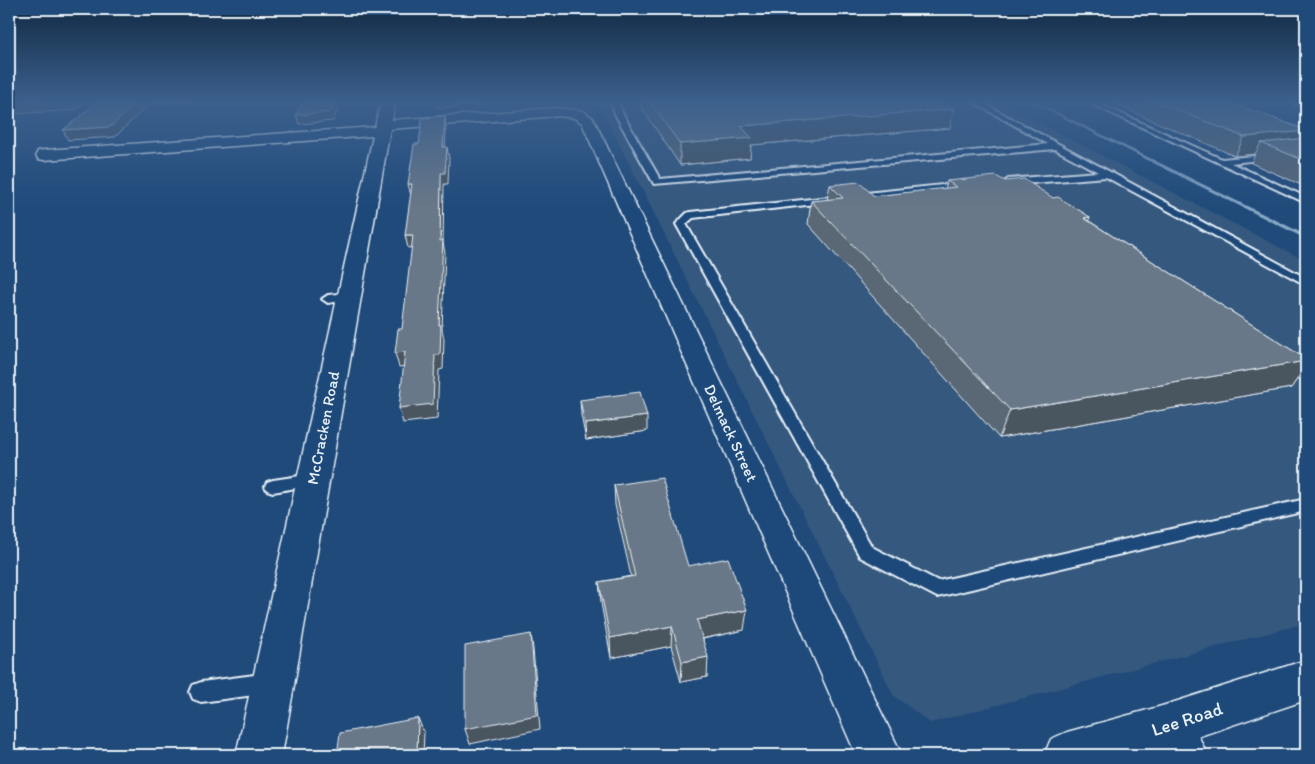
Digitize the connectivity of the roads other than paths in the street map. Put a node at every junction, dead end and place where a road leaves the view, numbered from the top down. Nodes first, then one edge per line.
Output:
1 (217, 137) edge
2 (379, 137) edge
3 (595, 137) edge
4 (632, 137) edge
5 (1040, 137) edge
6 (1166, 137) edge
7 (1057, 146) junction
8 (1306, 153) edge
9 (44, 155) dead end
10 (1220, 161) junction
11 (1107, 174) junction
12 (992, 184) edge
13 (973, 185) edge
14 (1306, 200) edge
15 (1306, 282) edge
16 (313, 480) junction
17 (273, 486) dead end
18 (1306, 505) edge
19 (1306, 680) edge
20 (273, 683) junction
21 (201, 692) dead end
22 (1173, 742) edge
23 (259, 755) edge
24 (879, 755) edge
25 (1067, 755) edge

1 - 9 street
2 - 16 street, McCracken Road
3 - 24 street, Delmack Street
4 - 7 lane
5 - 7 lane
6 - 10 lane
7 - 11 lane
8 - 10 lane
10 - 14 lane
11 - 12 lane
11 - 15 lane
13 - 18 lane
16 - 17 lane
16 - 20 street, McCracken Road
19 - 22 street, Lee Road
20 - 21 lane
20 - 23 street, McCracken Road
22 - 25 street, Lee Road

